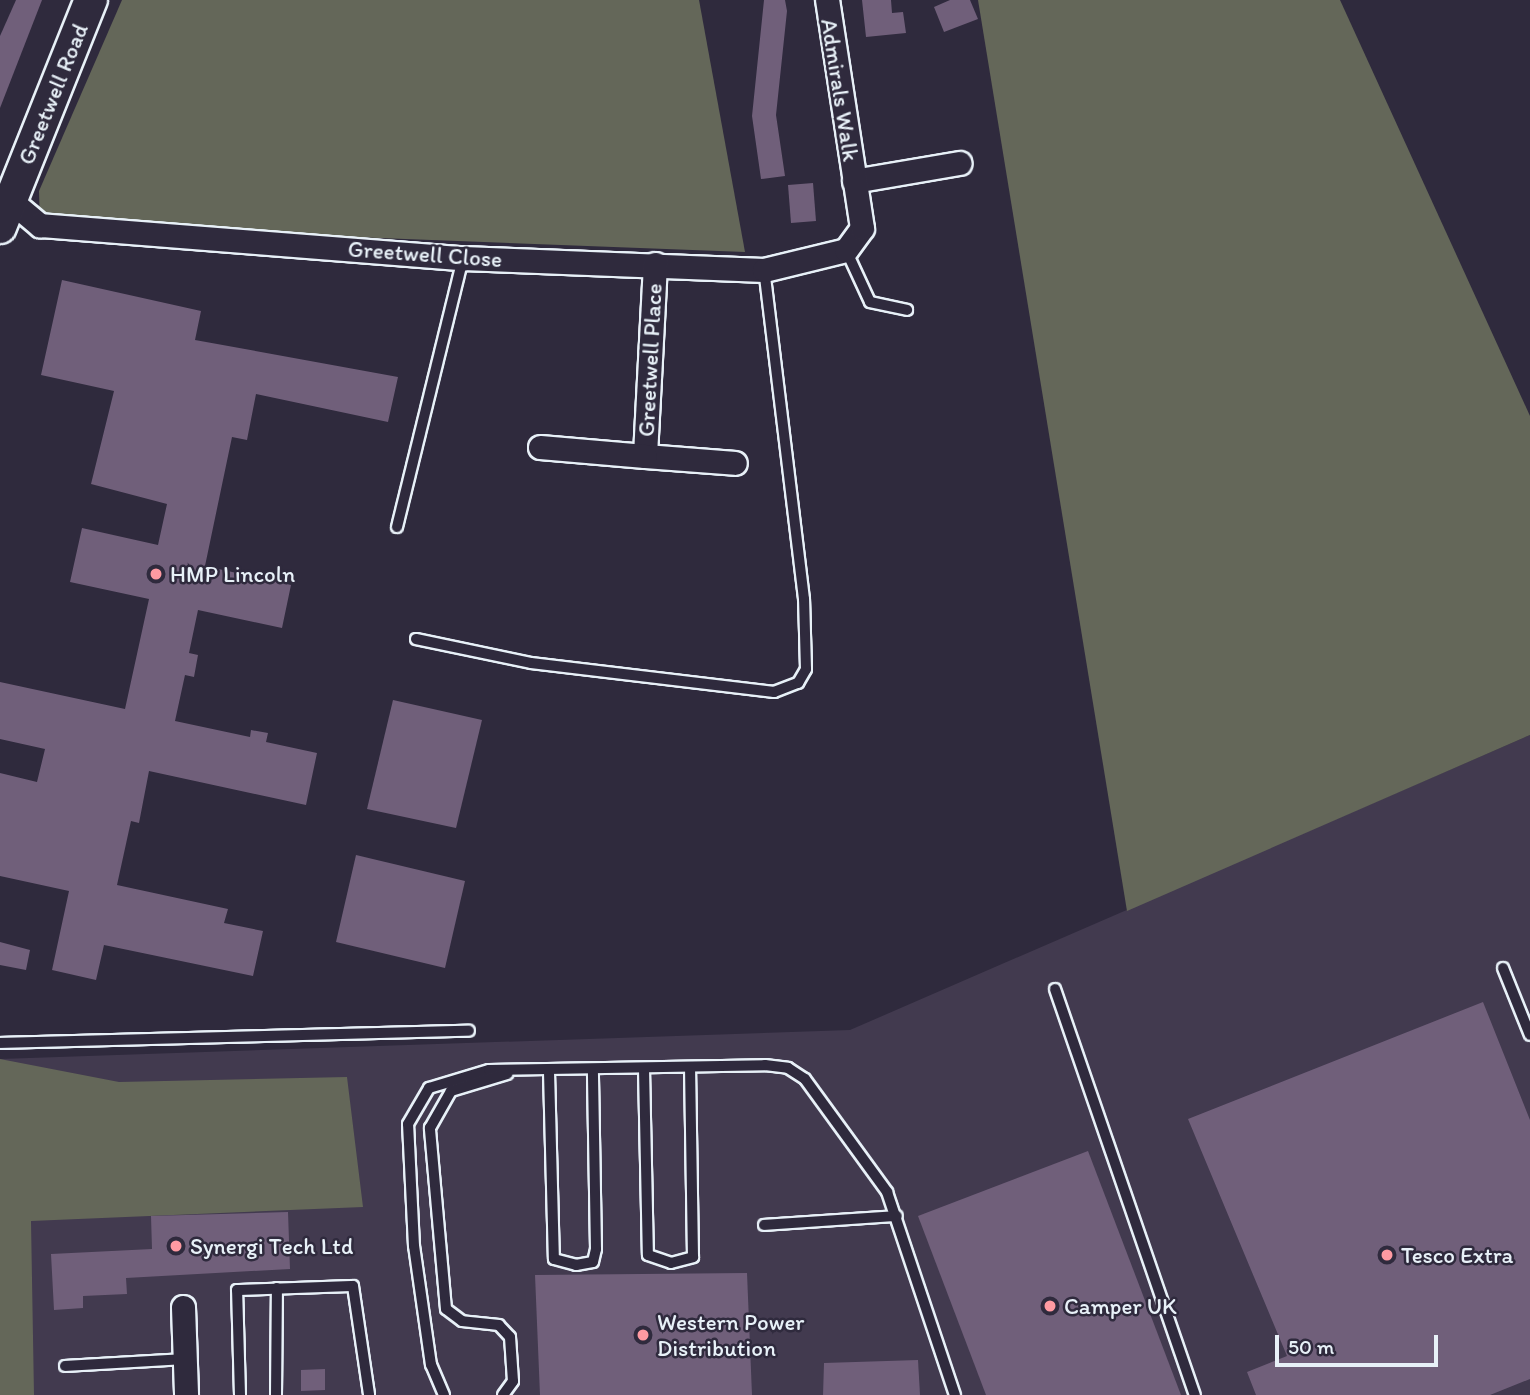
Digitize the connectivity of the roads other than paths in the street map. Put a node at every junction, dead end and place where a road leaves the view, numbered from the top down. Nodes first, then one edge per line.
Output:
1 (91, 0) edge
2 (827, 0) edge
3 (959, 163) dead end
4 (854, 181) junction
5 (5, 214) edge
6 (846, 250) junction
7 (463, 258) junction
8 (655, 264) junction
9 (764, 270) junction
10 (907, 310) dead end
11 (540, 447) dead end
12 (645, 456) junction
13 (735, 463) dead end
14 (397, 527) dead end
15 (416, 639) dead end
16 (1503, 968) dead end
17 (1055, 989) dead end
18 (469, 1031) dead end
19 (1530, 1035) edge
20 (0, 1043) edge
21 (690, 1068) junction
22 (644, 1069) junction
23 (593, 1071) junction
24 (549, 1072) junction
25 (509, 1073) junction
26 (897, 1216) junction
27 (764, 1225) dead end
28 (278, 1288) junction
29 (183, 1307) dead end
30 (185, 1359) junction
31 (65, 1366) dead end
32 (186, 1395) edge
33 (240, 1395) edge
34 (276, 1395) edge
35 (369, 1395) edge
36 (444, 1395) edge
37 (503, 1395) edge
38 (955, 1395) edge
39 (1195, 1395) edge

1 - 5 street, Greetwell Road
2 - 4 street, Admirals Walk
3 - 4 street, Admirals Walk
4 - 6 street, Admirals Walk
5 - 7 street, Greetwell Close
6 - 9 street, Greetwell Close
6 - 10 lane
7 - 8 street, Greetwell Close
7 - 14 lane
8 - 9 street, Greetwell Close
8 - 12 street, Greetwell Place
9 - 15 lane
11 - 12 street, Greetwell Place
12 - 13 street, Greetwell Place
16 - 19 lane
17 - 39 lane
18 - 20 lane
21 - 22 lane
21 - 22 lane
21 - 26 lane
22 - 23 lane
23 - 24 lane
23 - 24 lane
24 - 25 lane
25 - 36 lane
25 - 37 lane
26 - 27 lane
26 - 38 lane
28 - 33 lane
28 - 34 lane
28 - 35 lane
29 - 30 street
30 - 31 lane
30 - 32 street

